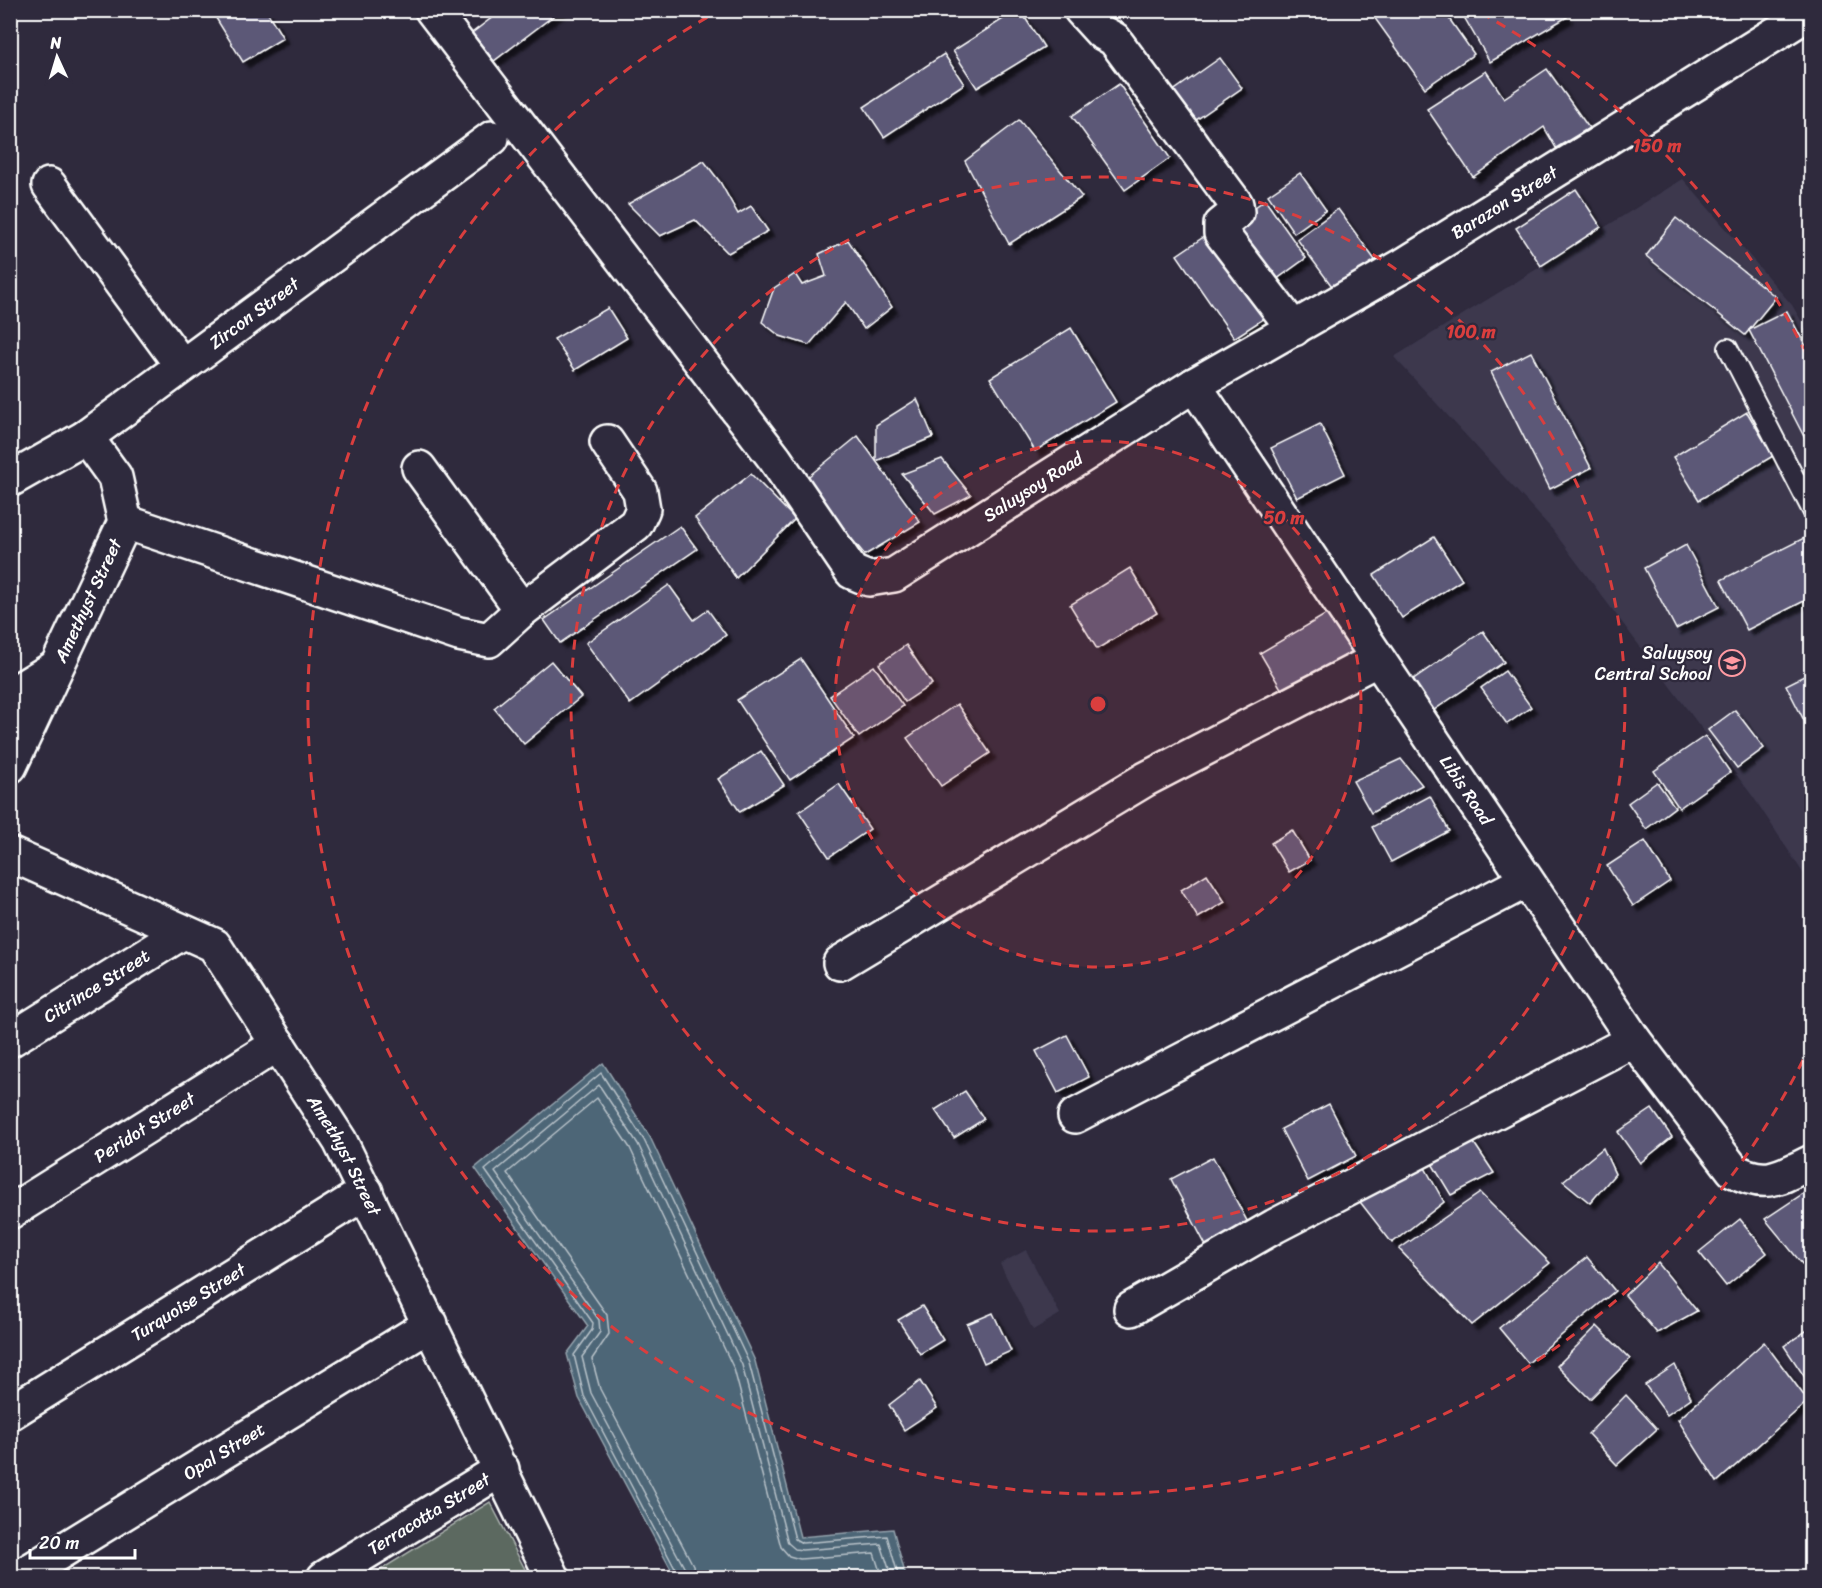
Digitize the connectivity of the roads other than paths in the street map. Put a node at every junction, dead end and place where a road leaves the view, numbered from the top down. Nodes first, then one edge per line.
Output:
1 (432, 10) edge
2 (1081, 10) edge
3 (1812, 11) edge
4 (492, 138) dead end
5 (49, 185) dead end
6 (1294, 329) junction
7 (1728, 348) dead end
8 (182, 366) junction
9 (1194, 384) junction
10 (86, 437) junction
11 (607, 442) dead end
12 (419, 468) dead end
13 (10, 480) edge
14 (1812, 511) edge
15 (125, 522) junction
16 (522, 610) junction
17 (1376, 660) junction
18 (57, 667) junction
19 (10, 695) edge
20 (10, 766) edge
21 (10, 854) edge
22 (1526, 881) junction
23 (183, 932) junction
24 (840, 963) dead end
25 (10, 1040) edge
26 (1634, 1040) junction
27 (278, 1044) junction
28 (1075, 1116) dead end
29 (1812, 1162) edge
30 (366, 1192) junction
31 (10, 1212) edge
32 (1131, 1309) dead end
33 (431, 1324) junction
34 (10, 1413) edge
35 (502, 1469) junction
36 (18, 1578) edge
37 (324, 1578) edge
38 (553, 1578) edge

1 - 9 street, Saluysoy Road
2 - 6 street
3 - 6 street, Barazon Street
4 - 8 street, Zircon Street
5 - 8 street
6 - 9 street, Barazon Street
7 - 14 lane
8 - 10 street, Zircon Street
9 - 17 street, Libis Road
10 - 13 street, Zircon Street
10 - 15 street, Amethyst Street
11 - 16 street
12 - 16 street
15 - 16 street
15 - 18 street, Amethyst Street
17 - 22 street, Libis Road
17 - 24 street
18 - 19 street
18 - 20 street, Amethyst Street
21 - 23 street, Amethyst Street
22 - 26 street, Libis Road
22 - 28 street
23 - 25 street, Citrince Street
23 - 27 street, Amethyst Street
26 - 29 street, Libis Road
26 - 32 street
27 - 30 street, Amethyst Street
27 - 31 street, Peridot Street
30 - 33 street, Amethyst Street
30 - 34 street, Turquoise Street
33 - 35 street, Amethyst Street
33 - 36 street, Opal Street
35 - 37 street, Terracotta Street
35 - 38 street, Amethyst Street

